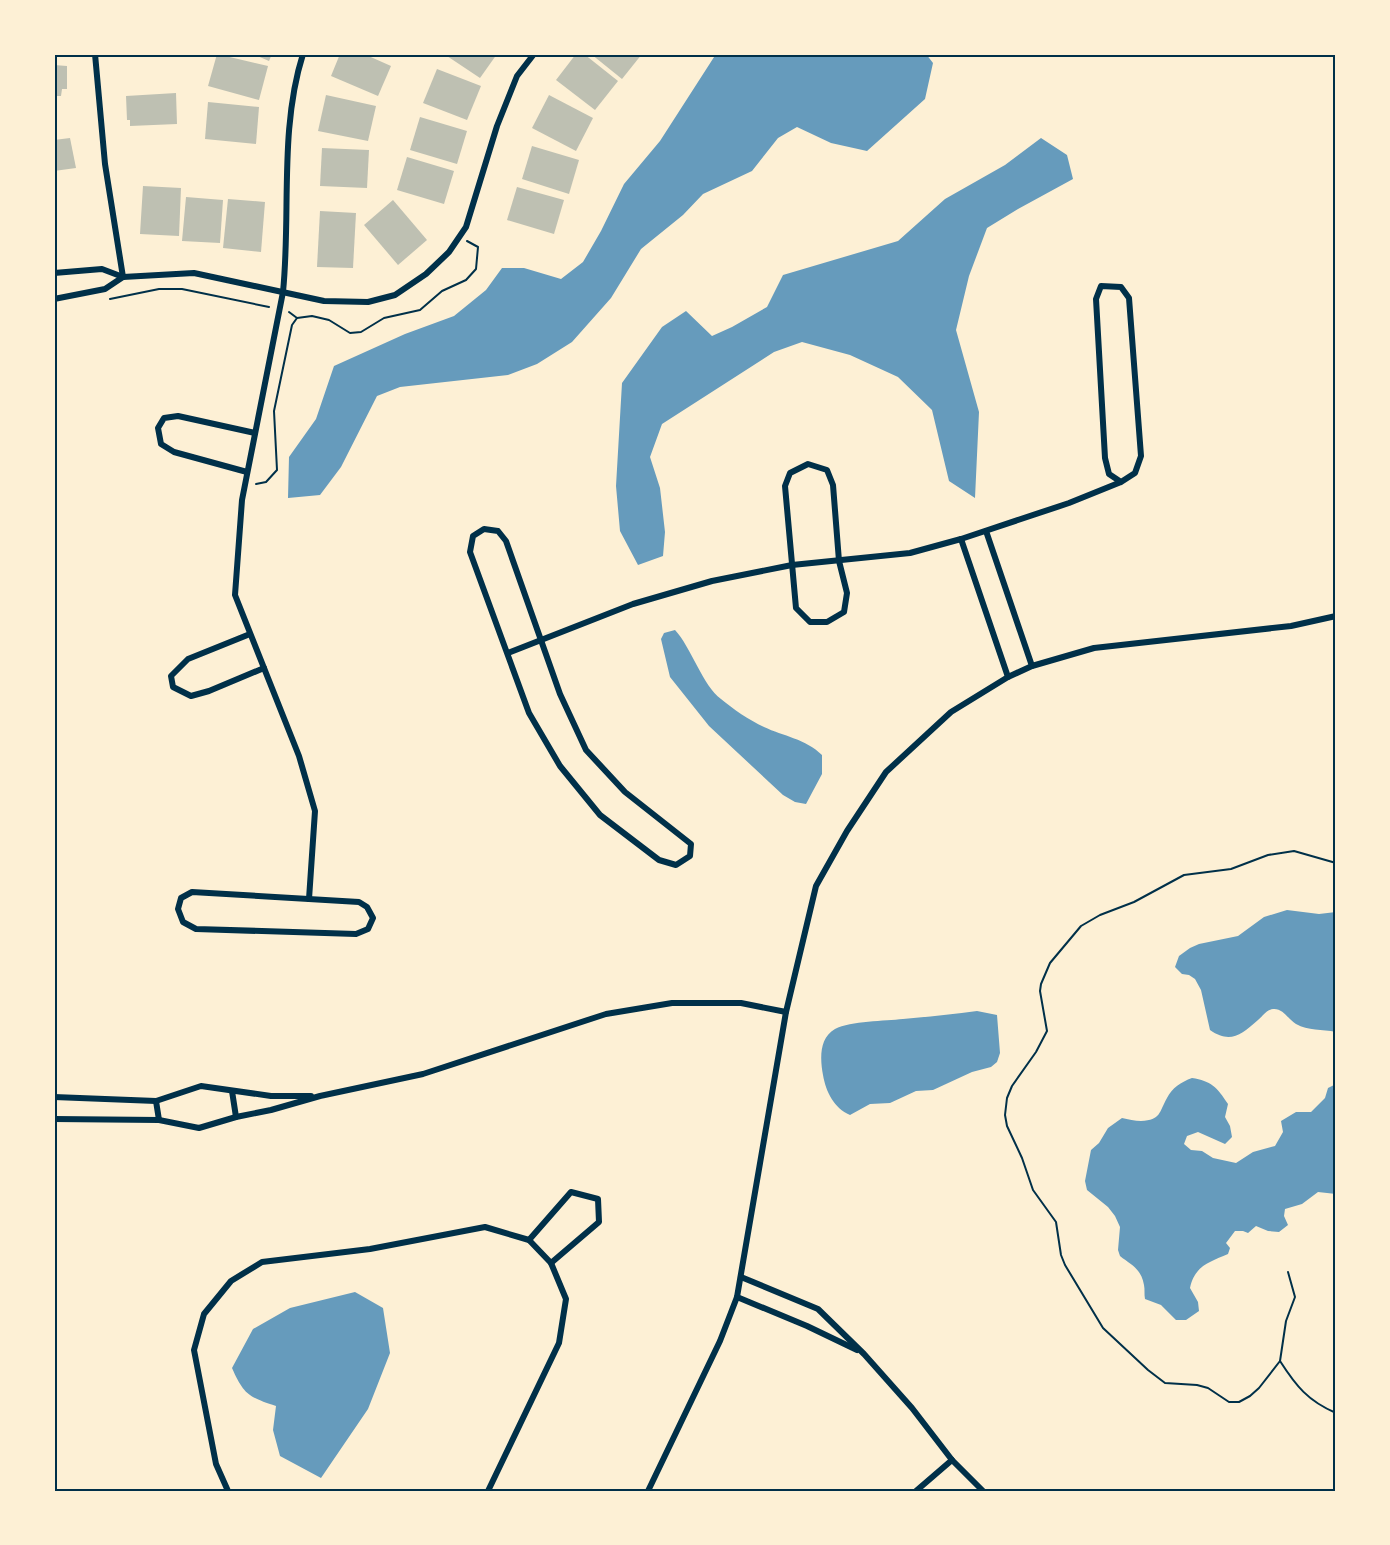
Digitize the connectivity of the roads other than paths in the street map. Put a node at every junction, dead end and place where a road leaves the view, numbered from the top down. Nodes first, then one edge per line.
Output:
1 (94, 54) edge
2 (303, 54) edge
3 (534, 54) edge
4 (54, 273) edge
5 (123, 278) junction
6 (283, 292) junction
7 (54, 299) edge
8 (255, 433) junction
9 (247, 472) junction
10 (1121, 482) junction
11 (986, 531) junction
12 (961, 539) junction
13 (839, 561) junction
14 (792, 565) junction
15 (1336, 616) edge
16 (250, 634) junction
17 (540, 640) junction
18 (508, 653) junction
19 (1032, 666) junction
20 (264, 668) junction
21 (1008, 676) junction
22 (309, 899) junction
23 (786, 1012) junction
24 (232, 1091) junction
25 (320, 1096) junction
26 (54, 1097) edge
27 (156, 1101) junction
28 (236, 1117) junction
29 (54, 1119) edge
30 (159, 1120) junction
31 (529, 1240) junction
32 (551, 1263) junction
33 (741, 1277) junction
34 (737, 1297) junction
35 (864, 1354) junction
36 (952, 1460) junction
37 (228, 1491) edge
38 (488, 1491) edge
39 (648, 1491) edge
40 (916, 1491) edge
41 (983, 1491) edge

1 - 5 street
2 - 6 street
3 - 6 street
4 - 5 street
5 - 6 street
5 - 7 street
6 - 8 street
8 - 9 street
8 - 9 street
9 - 16 street
10 - 10 street
10 - 11 street
11 - 12 street
11 - 19 street
12 - 13 street
12 - 21 street
13 - 14 street
13 - 14 street
13 - 14 street
14 - 17 street
15 - 19 street
16 - 20 street
16 - 20 street
17 - 18 street
17 - 18 street
17 - 18 street
19 - 21 street
20 - 22 street
21 - 23 street
22 - 22 street
23 - 25 street
23 - 33 street
24 - 25 street
24 - 27 street
24 - 28 street
25 - 28 street
26 - 27 street
27 - 30 street
28 - 30 street
29 - 30 street
31 - 32 street
31 - 32 street
31 - 37 street
32 - 38 street
33 - 34 street
33 - 35 street
34 - 35 street
34 - 39 street
35 - 36 street
36 - 40 street
36 - 41 street

